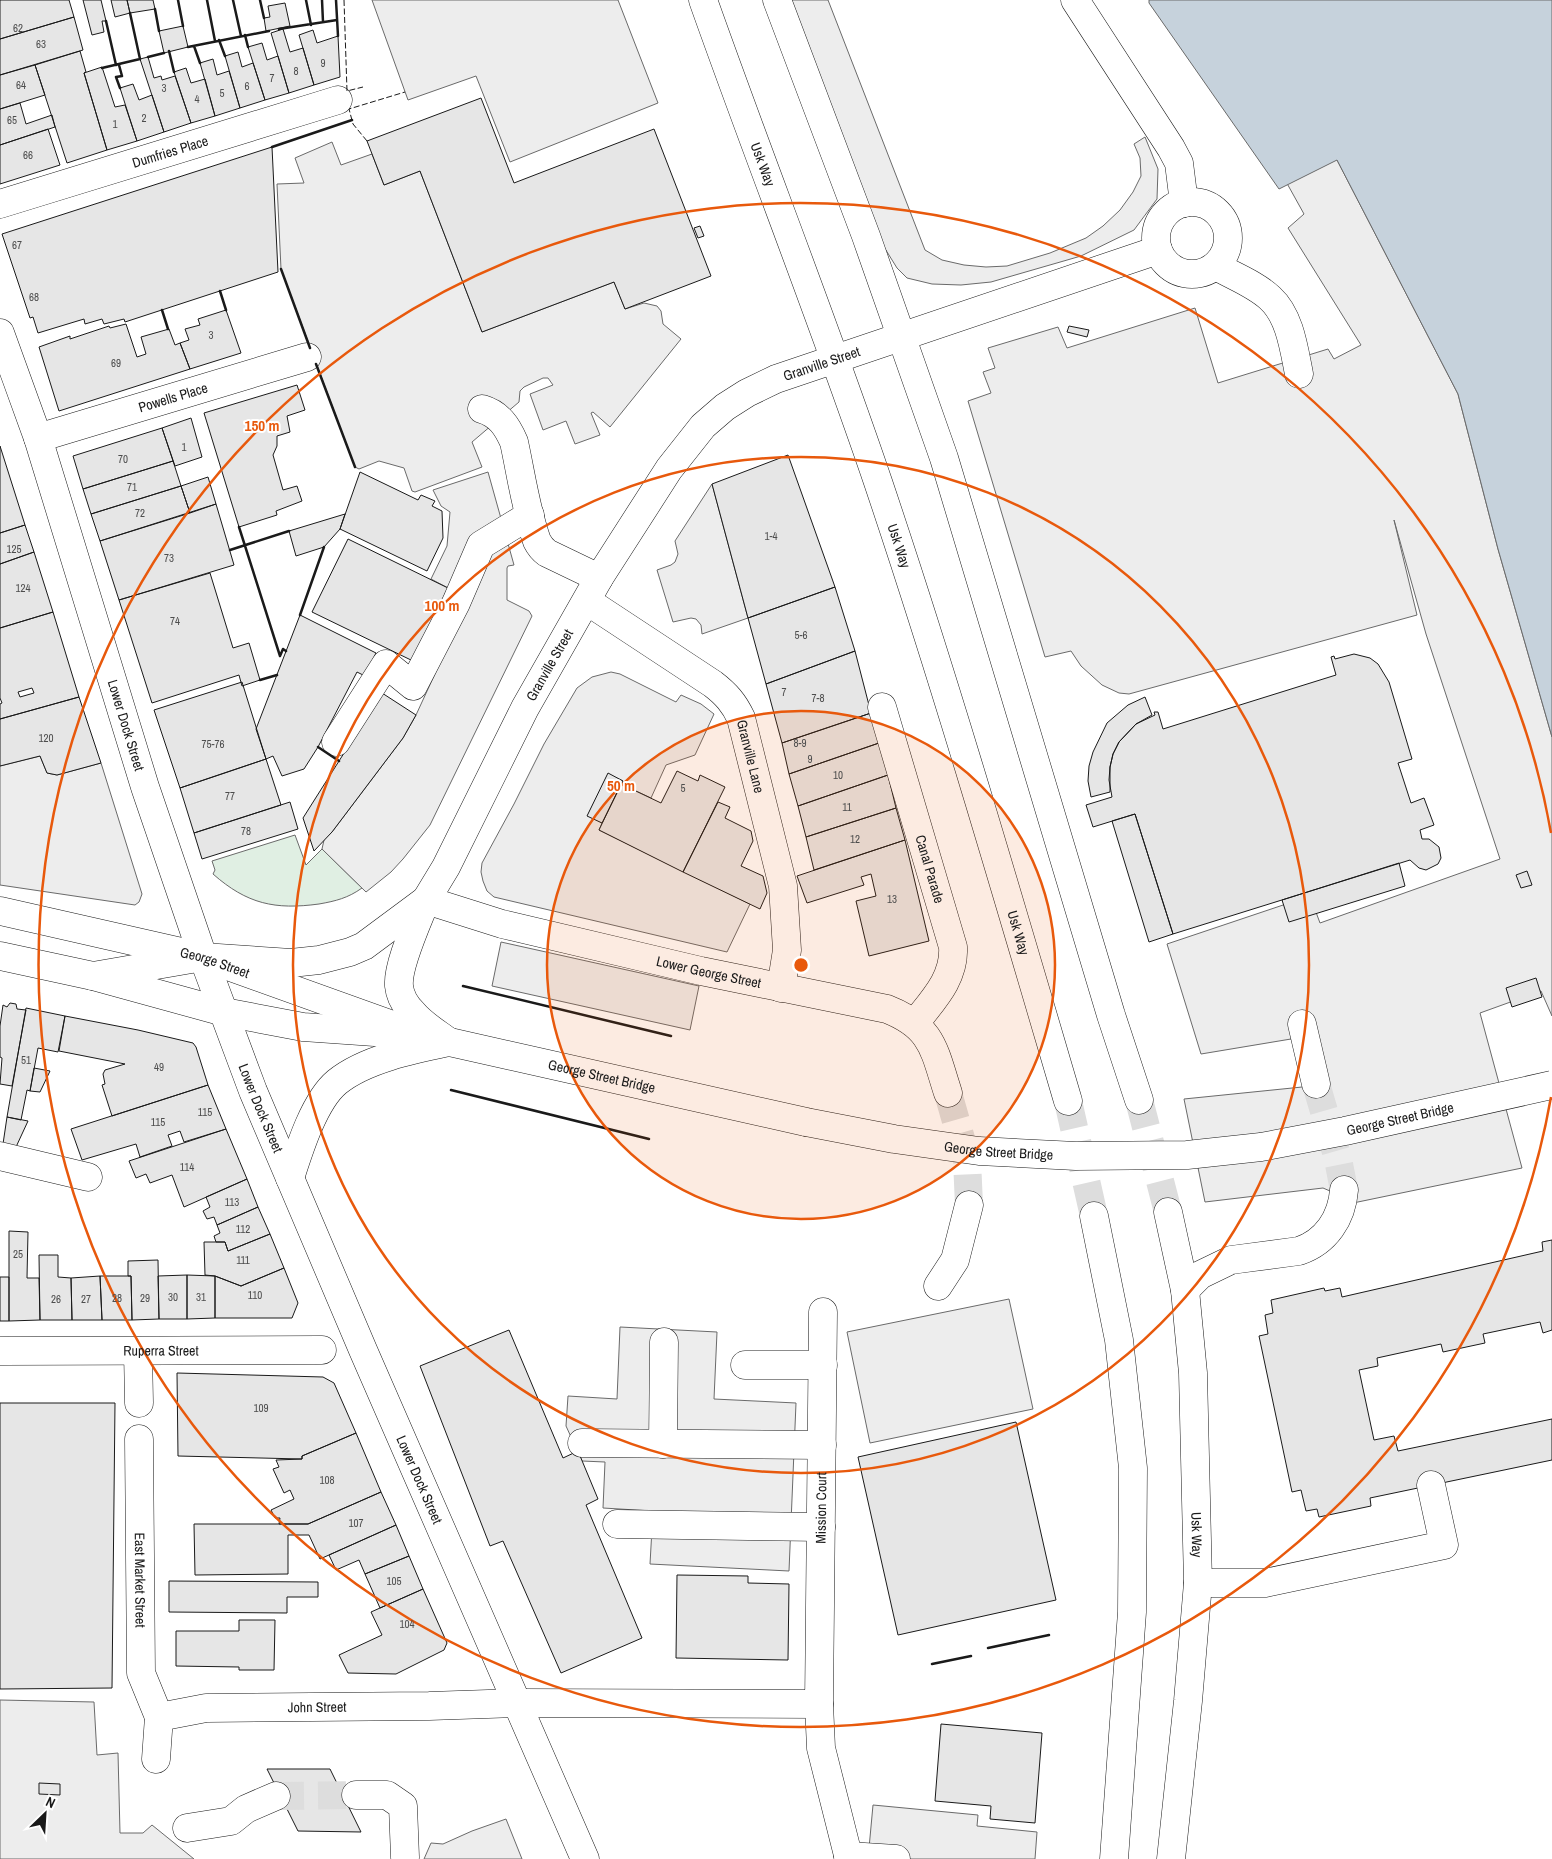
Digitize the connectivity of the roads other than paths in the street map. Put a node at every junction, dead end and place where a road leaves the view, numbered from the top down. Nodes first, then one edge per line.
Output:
1 (703, 0) edge
2 (777, 0) edge
3 (1075, 0) edge
4 (338, 100) dead end
5 (1184, 203) junction
6 (0, 204) edge
7 (1158, 250) junction
8 (1216, 266) junction
9 (0, 333) edge
10 (902, 337) junction
11 (308, 358) dead end
12 (836, 359) junction
13 (1299, 374) dead end
14 (482, 409) dead end
15 (38, 438) junction
16 (530, 515) junction
17 (593, 590) junction
18 (882, 707) dead end
19 (336, 742) dead end
20 (426, 900) junction
21 (0, 911) edge
22 (0, 956) edge
23 (203, 957) junction
24 (93, 976) junction
25 (781, 988) junction
26 (224, 1012) junction
27 (915, 1023) junction
28 (1302, 1024) dead end
29 (423, 1036) junction
30 (449, 1042) junction
31 (1316, 1084) tunnel mouth
32 (1552, 1085) edge
33 (948, 1093) tunnel mouth
34 (1139, 1100) tunnel mouth
35 (1068, 1101) tunnel mouth
36 (0, 1156) edge
37 (88, 1177) dead end
38 (290, 1178) junction
39 (1344, 1190) tunnel mouth
40 (969, 1205) tunnel mouth
41 (1168, 1212) tunnel mouth
42 (1094, 1216) tunnel mouth
43 (938, 1286) dead end
44 (1185, 1290) junction
45 (823, 1312) dead end
46 (664, 1342) dead end
47 (322, 1350) dead end
48 (0, 1351) edge
49 (138, 1351) junction
50 (746, 1365) dead end
51 (823, 1365) junction
52 (139, 1402) dead end
53 (139, 1439) dead end
54 (582, 1443) dead end
55 (662, 1444) junction
56 (822, 1445) junction
57 (1431, 1485) dead end
58 (618, 1524) dead end
59 (821, 1527) junction
60 (1198, 1583) junction
61 (518, 1703) junction
62 (819, 1704) junction
63 (159, 1717) junction
64 (156, 1759) dead end
65 (356, 1795) tunnel mouth
66 (276, 1796) tunnel mouth
67 (187, 1828) dead end
68 (405, 1856) dead end
69 (848, 1858) edge
70 (585, 1859) edge
71 (896, 1859) edge
72 (1114, 1859) edge
73 (1171, 1859) edge

1 - 12 street, Usk Way
2 - 10 street
3 - 5 street
4 - 6 street, Dumfries Place
5 - 7 street
5 - 8 street
7 - 8 street
7 - 10 street, Granville Street
8 - 13 street
9 - 15 street, Lower Dock Street
10 - 12 street, Granville Street
10 - 34 street
11 - 15 street, Powells Place
12 - 17 street, Granville Street
12 - 35 street, Usk Way
14 - 16 street, Granville Lane
15 - 23 street, Lower Dock Street
16 - 17 street, Granville Lane
16 - 19 street
17 - 20 street, Granville Street
17 - 25 street, Granville Lane
18 - 27 street, Canal Parade
20 - 23 street, Granville Street
20 - 25 street, Lower George Street
20 - 30 street
21 - 23 street, George Street
22 - 24 street, George Street
23 - 24 street
23 - 26 street, Lower Dock Street
23 - 29 street, George Street
24 - 26 street, George Street
25 - 27 street, Lower George Street
26 - 29 street, George Street
26 - 38 street, Lower Dock Street
27 - 33 street, Lower George Street
28 - 31 street
29 - 30 street, George Street
30 - 32 street, George Street Bridge, bridge
30 - 38 street
36 - 37 street
38 - 61 street, Lower Dock Street
39 - 44 street
40 - 43 street
41 - 44 street, Usk Way
42 - 72 street
44 - 60 street, Usk Way
45 - 51 street, Mission Court
46 - 55 street
47 - 49 street, Ruperra Street
48 - 49 street, Ruperra Street
49 - 52 street
50 - 51 street
51 - 56 street, Mission Court
53 - 63 street, East Market Street
54 - 55 street
55 - 56 street
56 - 59 street, Mission Court
57 - 60 street
58 - 59 street
59 - 62 street, Mission Court
60 - 73 street, Usk Way
61 - 62 street
61 - 63 street, John Street
61 - 70 street, Lower Dock Street
62 - 69 street, Mission Court
63 - 64 street
65 - 68 street
66 - 67 street
69 - 71 street

